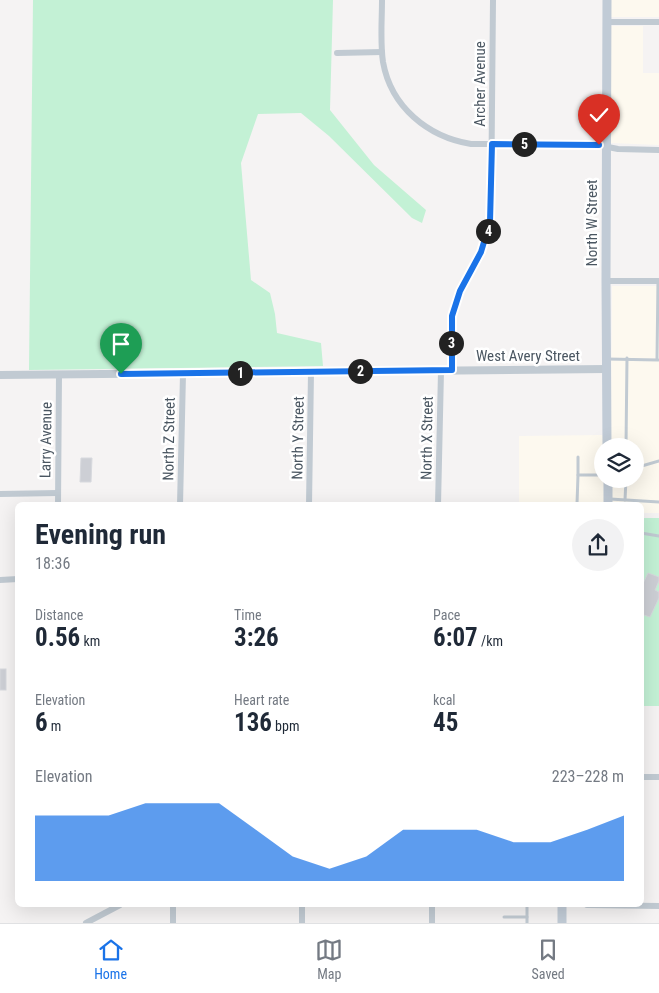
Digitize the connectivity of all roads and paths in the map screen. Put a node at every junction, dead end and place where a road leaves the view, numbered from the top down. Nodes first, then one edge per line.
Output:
1 (382, 0) edge
2 (493, 0) edge
3 (607, 0) edge
4 (607, 22) junction
5 (659, 22) edge
6 (382, 52) junction
7 (337, 53) dead end
8 (492, 144) junction
9 (606, 147) junction
10 (659, 150) edge
11 (606, 281) junction
12 (659, 281) edge
13 (627, 358) junction
14 (606, 359) junction
15 (658, 360) edge
16 (606, 369) junction
17 (452, 370) junction
18 (441, 371) junction
19 (311, 372) junction
20 (183, 374) junction
21 (0, 375) edge
22 (59, 375) junction
23 (607, 438) edge
24 (626, 438) edge
25 (578, 457) dead end
26 (659, 461) edge
27 (644, 465) edge
28 (578, 475) junction
29 (594, 475) edge
30 (608, 488) edge
31 (626, 488) edge
32 (58, 493) junction
33 (0, 494) edge
34 (625, 500) junction
35 (58, 502) edge
36 (180, 502) edge
37 (309, 502) edge
38 (438, 502) edge
39 (577, 502) edge
40 (608, 502) edge
41 (659, 502) edge
42 (644, 534) edge
43 (659, 536) edge
44 (0, 580) edge
45 (15, 580) edge
46 (644, 777) edge
47 (659, 777) edge
48 (644, 906) edge
49 (659, 906) edge
50 (116, 907) edge
51 (173, 907) edge
52 (302, 907) edge
53 (432, 907) edge
54 (527, 907) edge
55 (562, 907) edge
56 (504, 917) dead end
57 (527, 917) junction
58 (86, 923) edge
59 (173, 923) edge
60 (302, 923) edge
61 (432, 923) edge
62 (527, 923) edge
63 (562, 923) edge

1 - 6 street
2 - 8 street, Archer Avenue
3 - 4 main road, North W Street
4 - 5 street
4 - 9 main road, North W Street
6 - 7 street
6 - 8 street
8 - 9 street
8 - 17 street, Archer Avenue
9 - 10 street
9 - 11 main road, North W Street
11 - 12 street
11 - 14 main road, North W Street
12 - 15 lane
13 - 14 lane
13 - 15 lane
13 - 24 lane
14 - 16 main road, North W Street
16 - 17 street, West Avery Street
16 - 23 main road, North W Street
17 - 18 street, West Avery Street
18 - 19 street, West Avery Street
18 - 38 street, North X Street
19 - 20 street, West Avery Street
19 - 37 street, North Y Street
20 - 22 street, West Avery Street
20 - 36 street, North Z Street
21 - 22 street, West Avery Street
22 - 32 street, Larry Avenue
25 - 28 lane
26 - 27 lane
28 - 29 lane
28 - 39 lane
30 - 40 main road
31 - 34 lane
32 - 33 street
32 - 35 street, Larry Avenue
34 - 40 lane
34 - 41 lane
42 - 43 lane
44 - 45 street
46 - 47 street
48 - 49 street
50 - 58 street
51 - 59 street
52 - 60 street
53 - 61 street
54 - 57 lane
55 - 63 main road
56 - 57 lane
57 - 62 lane

